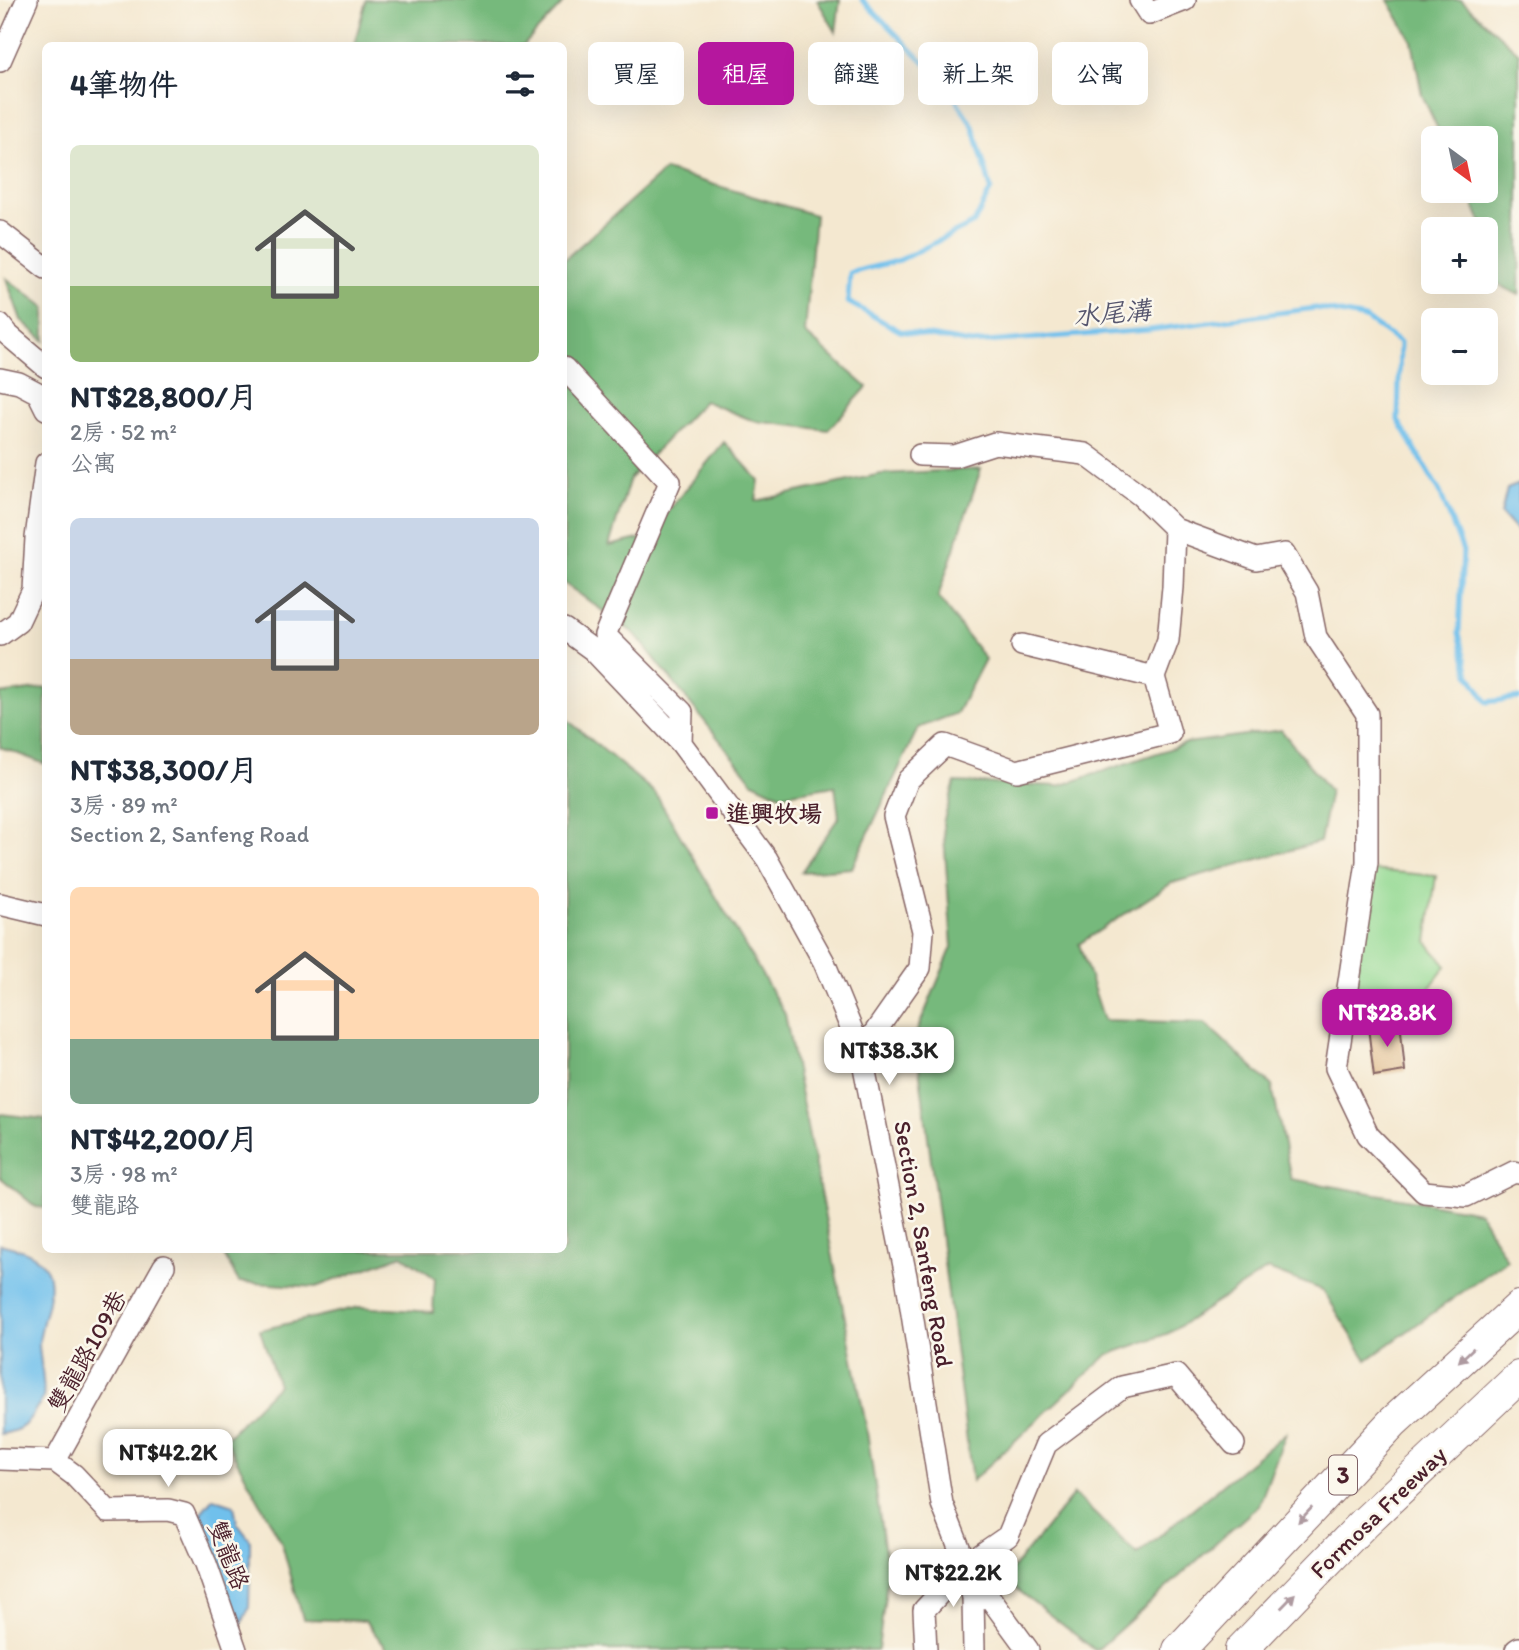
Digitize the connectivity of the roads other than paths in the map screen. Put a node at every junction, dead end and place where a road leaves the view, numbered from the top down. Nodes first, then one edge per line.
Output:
1 (27, 0) edge
2 (1140, 0) edge
3 (1185, 0) edge
4 (0, 61) edge
5 (0, 232) edge
6 (42, 265) edge
7 (0, 325) edge
8 (42, 363) edge
9 (567, 371) edge
10 (0, 379) edge
11 (42, 401) edge
12 (920, 455) dead end
13 (42, 495) edge
14 (1175, 529) junction
15 (567, 631) edge
16 (0, 635) edge
17 (1022, 645) dead end
18 (1154, 677) junction
19 (681, 743) junction
20 (0, 904) edge
21 (42, 914) edge
22 (860, 1052) junction
23 (1519, 1173) edge
24 (164, 1266) dead end
25 (1518, 1308) edge
26 (1519, 1377) edge
27 (1234, 1444) dead end
28 (0, 1459) edge
29 (55, 1461) junction
30 (966, 1565) junction
31 (1021, 1648) edge
32 (236, 1650) edge
33 (926, 1650) edge
34 (974, 1650) edge
35 (1179, 1650) edge
36 (1241, 1650) edge

1 - 4 street
2 - 3 street
5 - 6 street
7 - 8 street
9 - 19 street
10 - 11 street
12 - 14 street
13 - 16 street
14 - 18 street
14 - 23 street
15 - 19 street, Section 2, Sanfeng Road
17 - 18 street
18 - 22 street
19 - 22 street, Section 2, Sanfeng Road
20 - 21 street
22 - 30 street, Section 2, Sanfeng Road
24 - 29 street, 雙龍路109巷
25 -> 35 highway, Formosa Freeway / 3
36 -> 26 highway, Formosa Freeway / 3
27 - 30 street
28 - 29 street
29 - 32 street, 雙龍路
30 - 31 street, Section 2, Sanfeng Road
30 - 33 street
30 - 34 street

